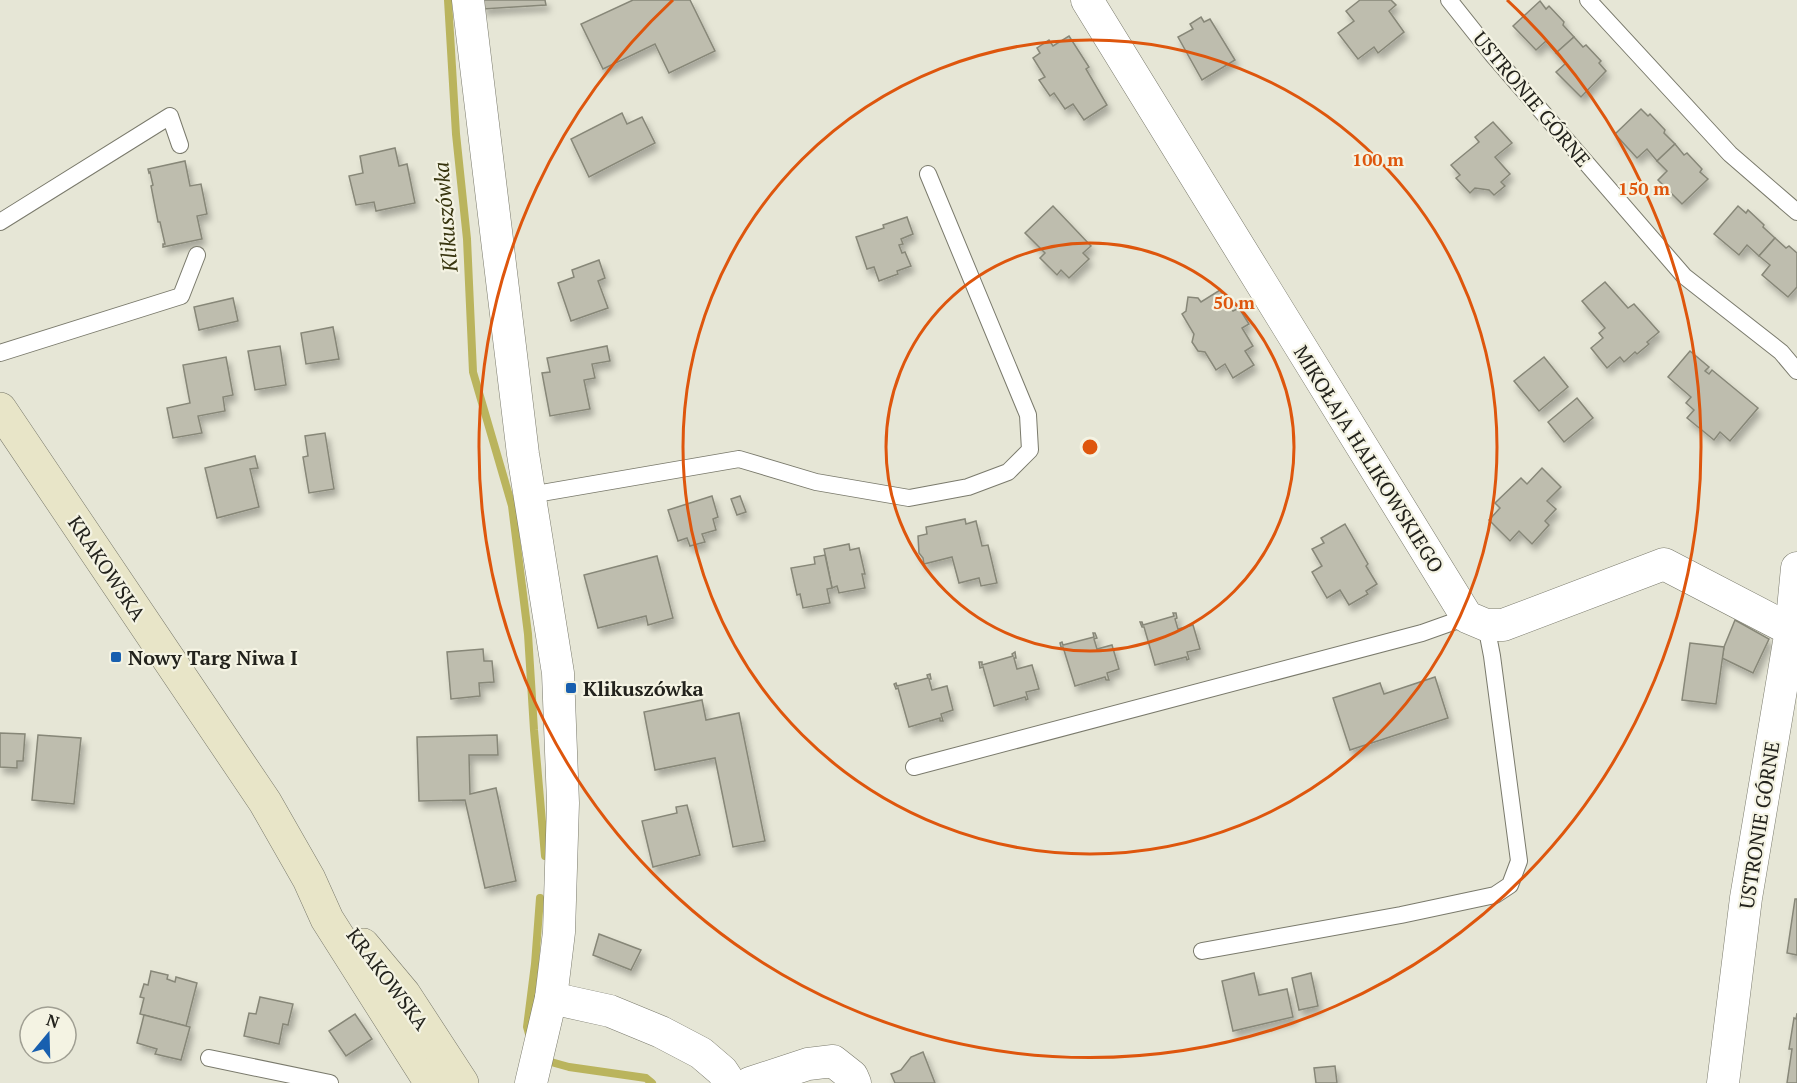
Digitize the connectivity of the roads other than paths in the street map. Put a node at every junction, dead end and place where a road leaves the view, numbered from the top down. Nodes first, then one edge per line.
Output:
1 (468, 0) edge
2 (1087, 0) edge
3 (1449, 0) edge
4 (1588, 0) edge
5 (180, 145) dead end
6 (928, 174) dead end
7 (1797, 213) edge
8 (0, 222) edge
9 (198, 255) dead end
10 (0, 353) edge
11 (1797, 371) edge
12 (0, 409) edge
13 (530, 495) junction
14 (1797, 568) edge
15 (1476, 621) junction
16 (1791, 630) junction
17 (914, 767) dead end
18 (1202, 951) dead end
19 (551, 999) junction
20 (209, 1058) dead end
21 (448, 1081) edge
22 (330, 1083) edge
23 (531, 1083) edge
24 (730, 1083) edge
25 (750, 1083) edge
26 (855, 1083) edge
27 (1723, 1083) edge

1 - 13 street
2 - 15 street, MIKOŁAJA HALIKOWSKIEGO
3 - 11 lane, USTRONIE GÓRNE
4 - 7 lane
5 - 8 lane
6 - 13 lane
9 - 10 lane
12 - 21 main road, KRAKOWSKA
13 - 19 street
14 - 16 street, USTRONIE GÓRNE
15 - 16 street
15 - 17 lane
15 - 18 lane
16 - 27 street, USTRONIE GÓRNE
19 - 23 street
19 - 24 street
20 - 22 lane
25 - 26 street

